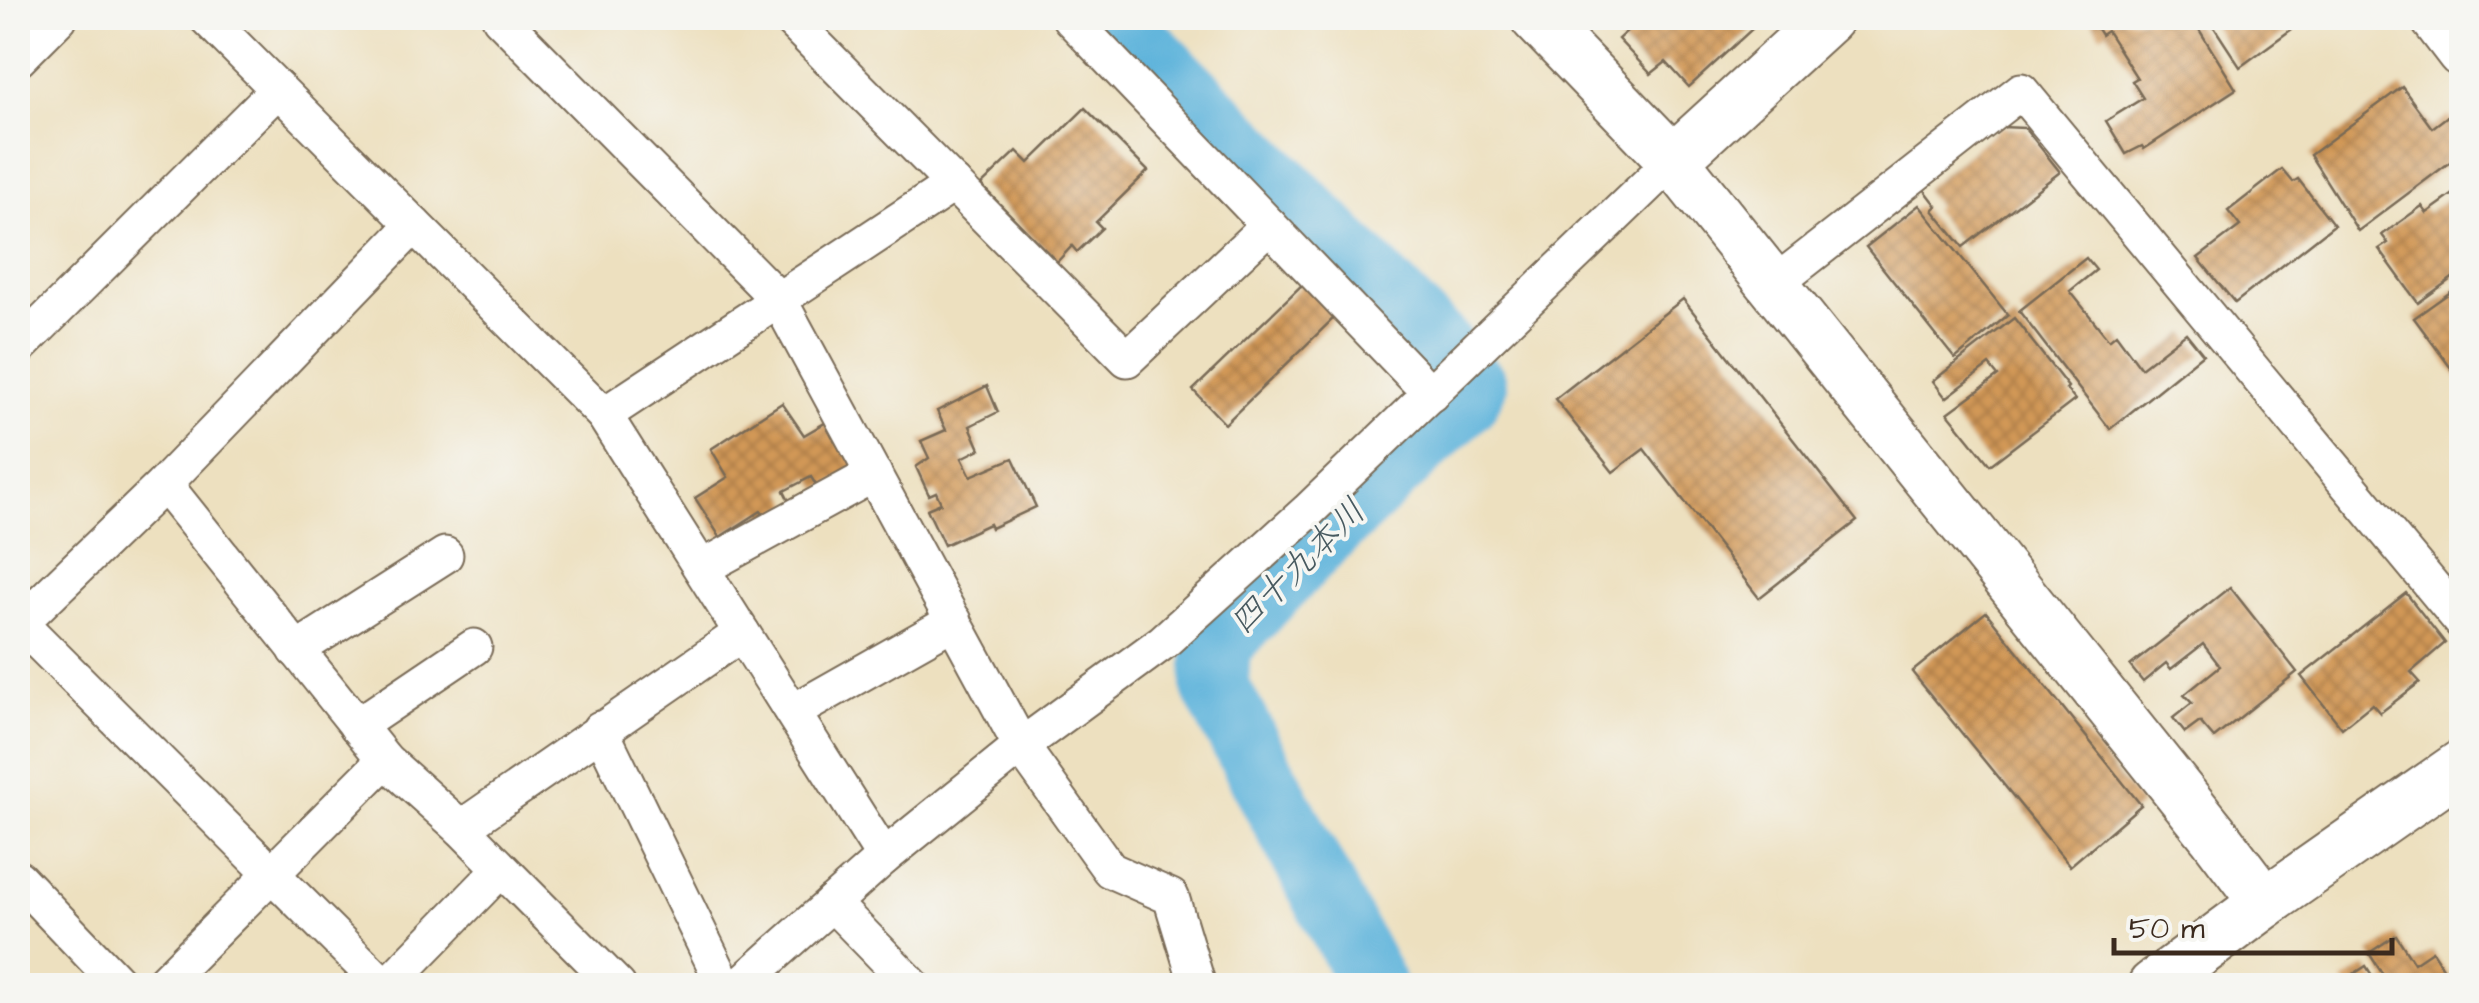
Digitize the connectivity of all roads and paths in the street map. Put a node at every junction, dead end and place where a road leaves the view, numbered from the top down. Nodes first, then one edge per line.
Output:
1 (59, 18) edge
2 (207, 18) edge
3 (500, 18) edge
4 (789, 18) edge
5 (1070, 18) edge
6 (1536, 18) edge
7 (1828, 18) edge
8 (2436, 18) edge
9 (21, 48) edge
10 (2462, 52) edge
11 (278, 88) junction
12 (1672, 160) junction
13 (954, 184) junction
14 (1269, 224) junction
15 (414, 225) junction
16 (1774, 286) junction
17 (779, 300) junction
18 (18, 348) edge
19 (1431, 394) junction
20 (604, 415) junction
21 (874, 474) junction
22 (164, 484) junction
23 (445, 555) dead end
24 (702, 568) junction
25 (954, 621) junction
26 (2462, 622) edge
27 (18, 624) edge
28 (742, 633) junction
29 (474, 648) dead end
30 (296, 650) junction
31 (793, 712) junction
32 (357, 726) junction
33 (600, 729) junction
34 (1021, 746) junction
35 (384, 760) junction
36 (2462, 765) edge
37 (461, 828) junction
38 (884, 857) junction
39 (502, 869) junction
40 (273, 872) junction
41 (18, 878) edge
42 (832, 903) junction
43 (2266, 903) junction
44 (121, 986) edge
45 (160, 986) edge
46 (386, 986) edge
47 (618, 986) edge
48 (725, 986) edge
49 (739, 986) edge
50 (914, 986) edge
51 (1198, 986) edge
52 (2153, 986) edge

1 - 9 street
2 - 11 street
3 - 17 street
4 - 13 street
5 - 14 street
6 - 12 street
7 - 12 street
8 - 10 street
11 - 15 street
11 - 18 street
12 - 16 street
12 - 19 street
13 - 14 street
13 - 17 street
14 - 19 street
15 - 20 street
15 - 22 street
16 - 26 street
16 - 43 street
17 - 20 street
17 - 21 street
19 - 34 street
20 - 24 street
21 - 24 street
21 - 25 street
22 - 27 street
22 - 30 street
23 - 30 street
24 - 28 street
25 - 31 street
25 - 34 street
27 - 40 street
28 - 31 street
28 - 33 street
29 - 32 street
30 - 32 street
31 - 38 street
32 - 35 street
33 - 37 street
33 - 48 street
34 - 38 street
34 - 51 street
35 - 37 street
35 - 40 street
36 - 43 street
37 - 39 street
38 - 42 street
39 - 46 street
39 - 47 street
40 - 45 street
40 - 46 street
41 - 44 street
42 - 49 street
42 - 50 street
43 - 52 street

